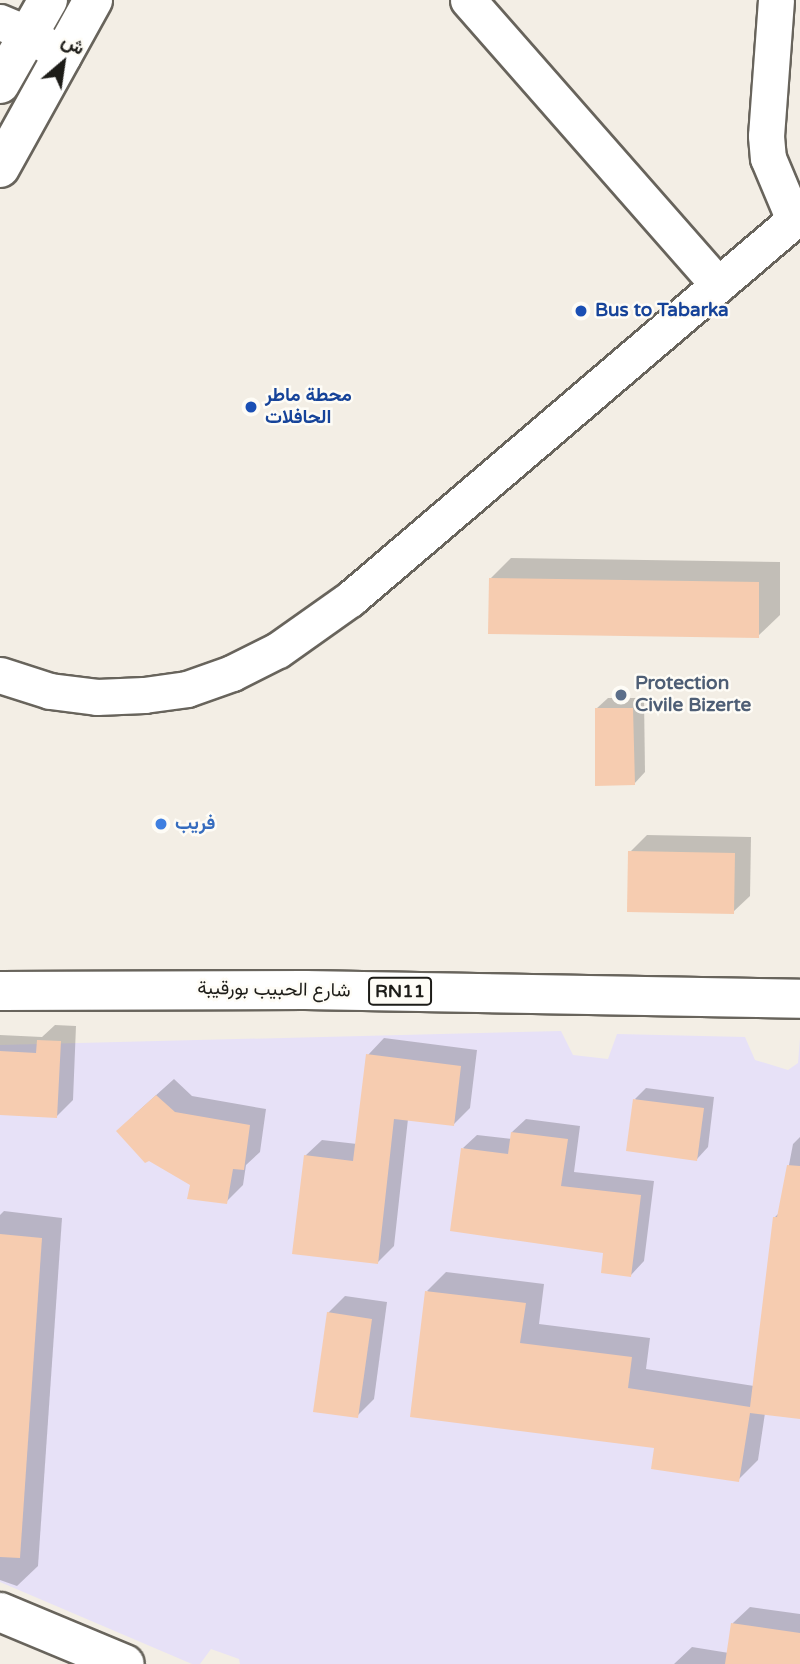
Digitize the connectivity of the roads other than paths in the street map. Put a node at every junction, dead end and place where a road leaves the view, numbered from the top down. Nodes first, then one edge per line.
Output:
1 (48, 0) edge
2 (93, 0) edge
3 (468, 0) edge
4 (776, 0) edge
5 (15, 29) edge
6 (63, 56) junction
7 (0, 84) edge
8 (14, 109) edge
9 (0, 168) edge
10 (797, 218) edge
11 (718, 285) junction
12 (0, 675) edge
13 (0, 990) edge
14 (800, 999) edge
15 (0, 1612) edge
16 (125, 1664) edge

1 - 5 main road
2 - 6 main road
3 - 11 street
4 - 10 street
5 - 6 street
5 - 7 main road
6 - 8 main road
8 - 9 main road
10 - 11 street
11 - 12 street
13 - 14 main road, شارع الحبيب بورقيبة / RN11
15 - 16 main road

